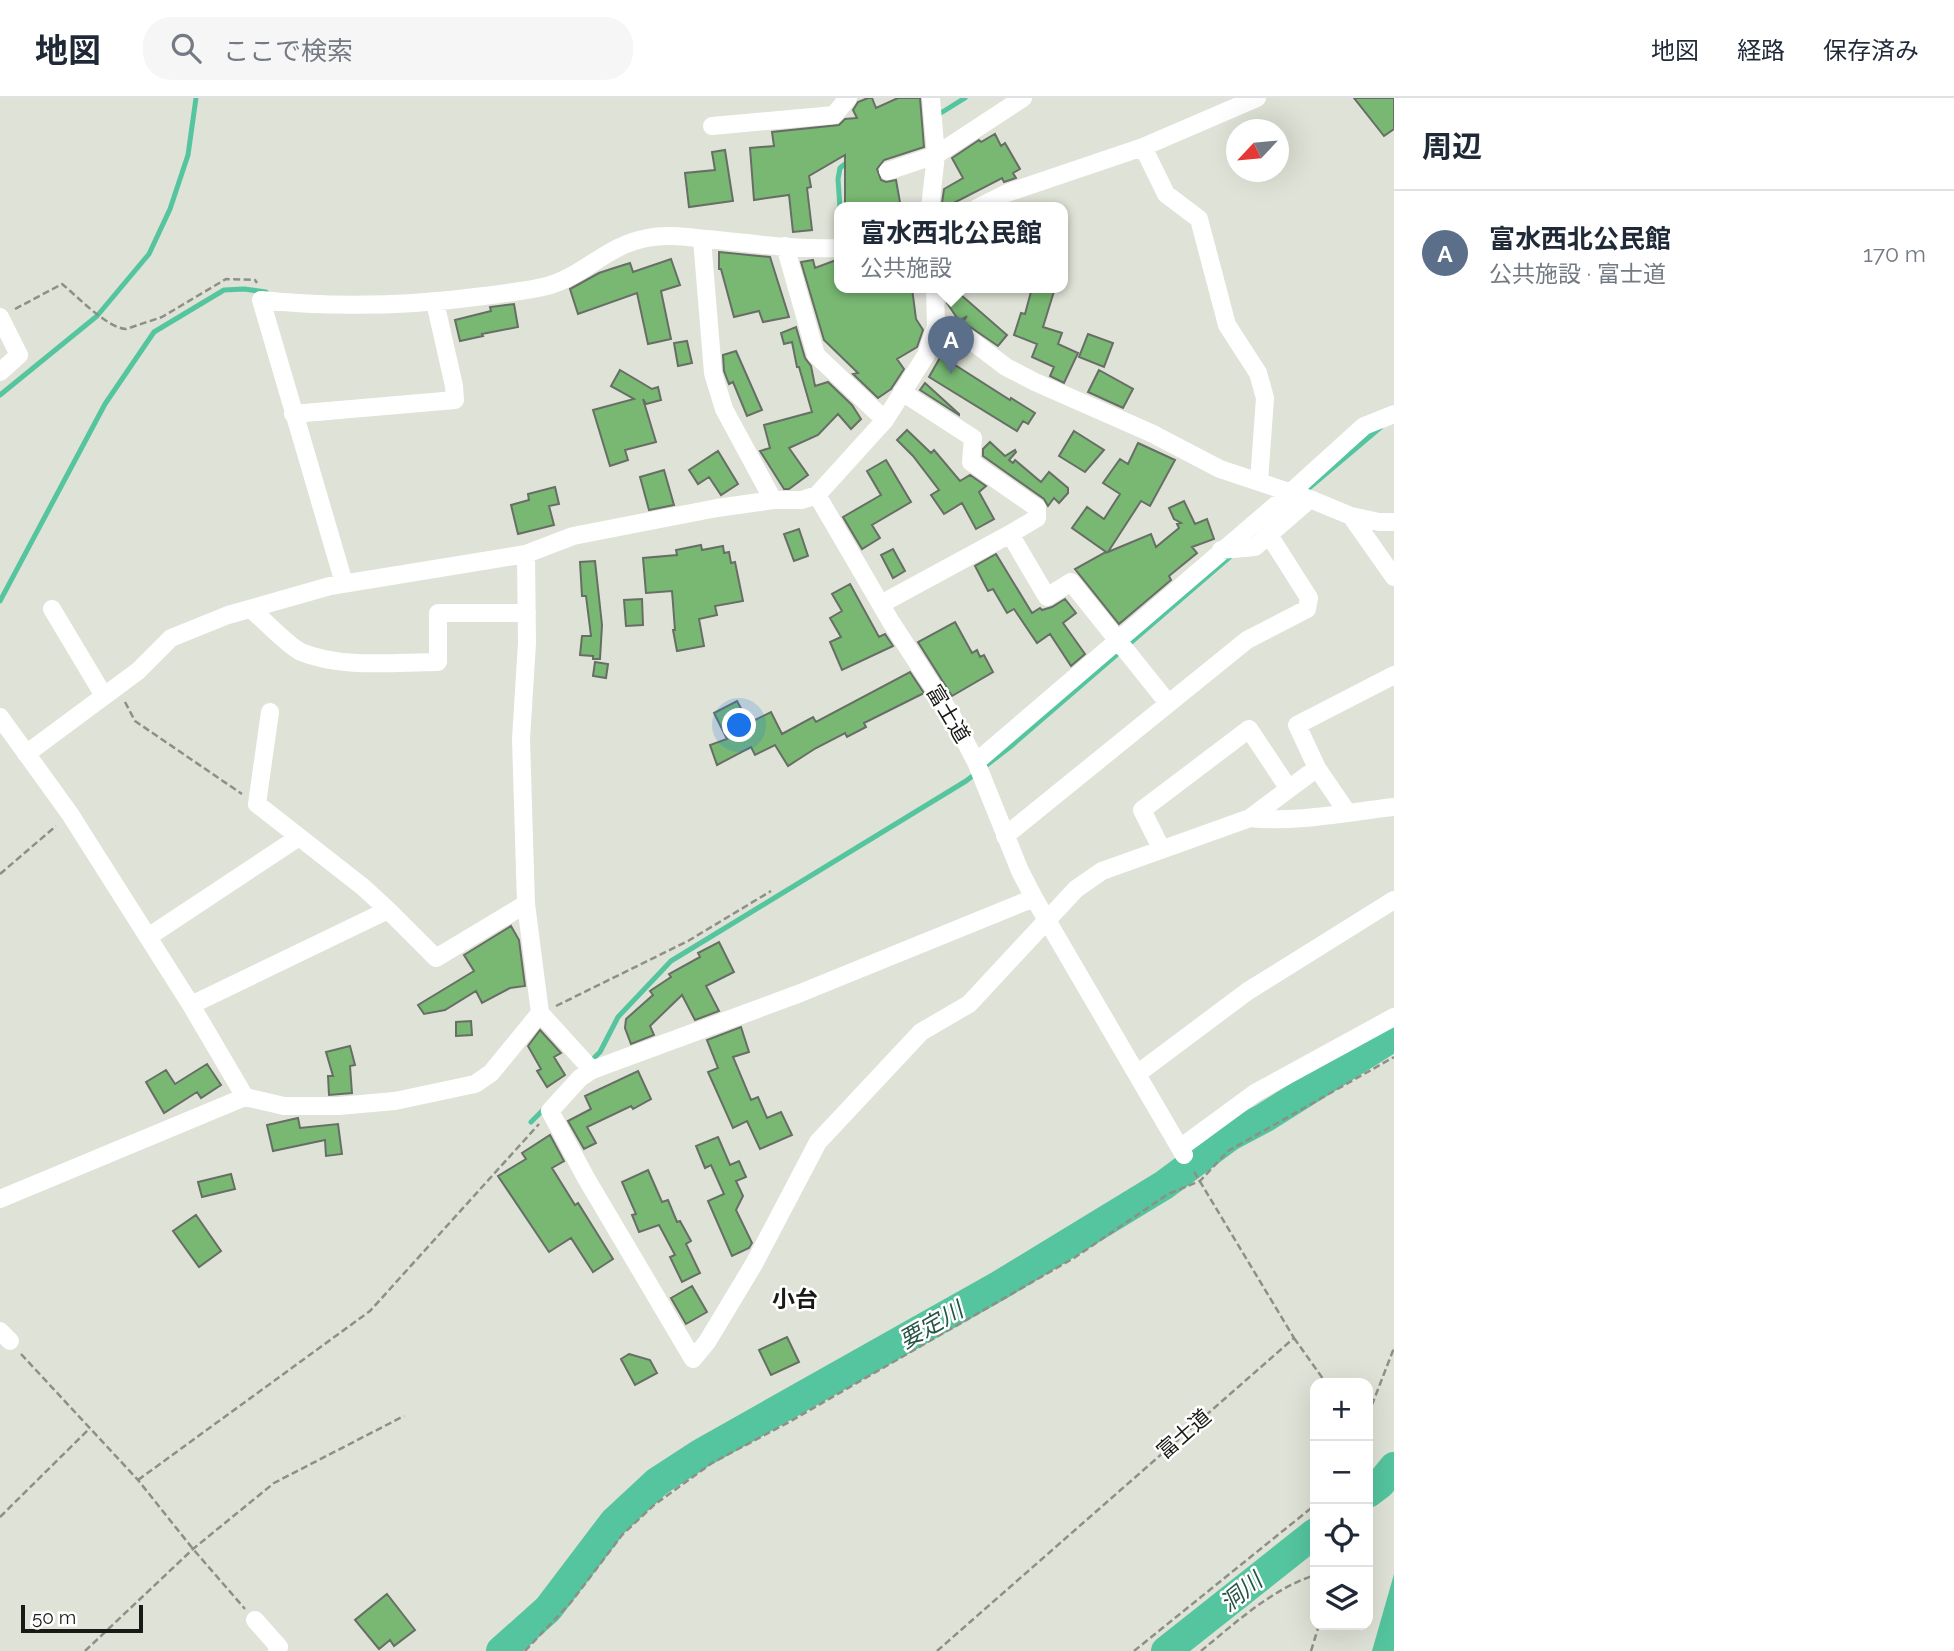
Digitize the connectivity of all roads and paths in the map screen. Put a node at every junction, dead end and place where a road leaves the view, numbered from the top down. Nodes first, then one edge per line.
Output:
1 (848, 98) edge
2 (1023, 98) edge
3 (1257, 98) edge
4 (933, 110) edge
5 (712, 126) dead end
6 (1143, 147) junction
7 (936, 155) junction
8 (888, 171) dead end
9 (931, 202) edge
10 (989, 202) edge
11 (702, 239) junction
12 (785, 246) junction
13 (834, 248) edge
14 (935, 293) edge
15 (261, 300) junction
16 (435, 303) junction
17 (6, 314) edge
18 (936, 326) junction
19 (0, 372) edge
20 (902, 392) junction
21 (293, 414) junction
22 (1394, 414) edge
23 (885, 420) junction
24 (1259, 481) junction
25 (1290, 493) junction
26 (817, 495) junction
27 (1310, 499) junction
28 (773, 500) junction
29 (1350, 516) junction
30 (1394, 522) edge
31 (1010, 534) junction
32 (1269, 535) junction
33 (1221, 551) junction
34 (526, 554) junction
35 (1394, 577) edge
36 (344, 583) junction
37 (881, 604) junction
38 (52, 609) dead end
39 (251, 609) junction
40 (527, 613) junction
41 (1117, 643) junction
42 (1394, 675) edge
43 (111, 692) junction
44 (1168, 704) junction
45 (270, 712) dead end
46 (0, 717) edge
47 (26, 754) junction
48 (976, 762) junction
49 (1317, 768) junction
50 (1289, 789) junction
51 (257, 804) junction
52 (1394, 807) edge
53 (1347, 812) junction
54 (70, 814) junction
55 (1250, 818) junction
56 (1005, 836) junction
57 (299, 837) junction
58 (1161, 848) junction
59 (0, 874) edge
60 (771, 891) dead end
61 (1034, 898) junction
62 (1394, 900) edge
63 (526, 904) junction
64 (388, 910) junction
65 (1046, 919) junction
66 (148, 937) junction
67 (191, 1005) junction
68 (540, 1013) junction
69 (1394, 1017) edge
70 (1394, 1057) edge
71 (592, 1070) junction
72 (1137, 1074) junction
73 (246, 1097) junction
74 (550, 1111) junction
75 (1200, 1181) junction
76 (0, 1199) edge
77 (5, 1336) edge
78 (1294, 1338) junction
79 (1394, 1348) edge
80 (1322, 1378) edge
81 (1373, 1402) edge
82 (404, 1416) dead end
83 (90, 1428) junction
84 (138, 1480) junction
85 (1310, 1510) edge
86 (0, 1517) edge
87 (193, 1549) junction
88 (1310, 1577) edge
89 (255, 1620) joint
90 (1317, 1630) edge
91 (86, 1651) edge
92 (278, 1651) edge
93 (525, 1651) edge
94 (937, 1651) edge
95 (1134, 1651) edge
96 (1200, 1651) edge
97 (1311, 1651) edge

1 - 5 street
2 - 7 street
3 - 6 street
4 - 7 street
6 - 10 street
6 - 24 street
7 - 8 street
7 - 9 street
11 - 12 street
11 - 16 street
11 - 28 street
12 - 13 street
12 - 23 street
14 - 18 street
15 - 16 street
15 - 17 path
15 - 21 street
16 - 21 street
17 - 19 street
18 - 20 street
18 - 24 street
20 - 23 street
20 - 31 street
21 - 36 street
22 - 25 street
23 - 26 street
24 - 25 street
25 - 27 street
25 - 33 street
26 - 28 street
26 - 37 street, 富士道
27 - 29 street
27 - 32 street
28 - 34 street
29 - 30 street
29 - 35 street
31 - 37 street
31 - 41 street
32 - 33 street
32 - 44 street
33 - 41 street
34 - 36 street
34 - 40 street
36 - 39 street
37 - 48 street, 富士道
38 - 43 street
39 - 40 street
39 - 43 street
40 - 63 street
41 - 44 street
41 - 48 street
42 - 49 street
43 - 47 street
43 - 51 path
44 - 56 street
45 - 51 street
46 - 47 street
47 - 54 street
48 - 56 street, 富士道
49 - 50 street
49 - 53 street
50 - 55 street
50 - 58 street
51 - 57 street
52 - 53 street
53 - 55 street
54 - 59 path
54 - 66 street
55 - 58 street
56 - 61 street, 富士道
57 - 64 street
57 - 66 street
58 - 65 street
60 - 68 path
61 - 65 street, 富士道
61 - 71 street
62 - 72 street
63 - 64 street
63 - 68 street
64 - 67 street
65 - 72 street, 富士道
65 - 74 street
66 - 67 street
67 - 73 street
68 - 71 street
68 - 73 street
69 - 72 street, 富士道
70 - 75 path
71 - 74 street
73 - 76 street
74 - 84 path
75 - 78 path
75 - 93 path
77 - 83 path
78 - 80 path
78 - 94 path, 富士道
79 - 81 path
82 - 87 path
83 - 84 path
83 - 86 path
84 - 87 path
85 - 95 path
87 - 89 path
87 - 91 path
88 - 96 path
89 - 92 street
90 - 97 path

